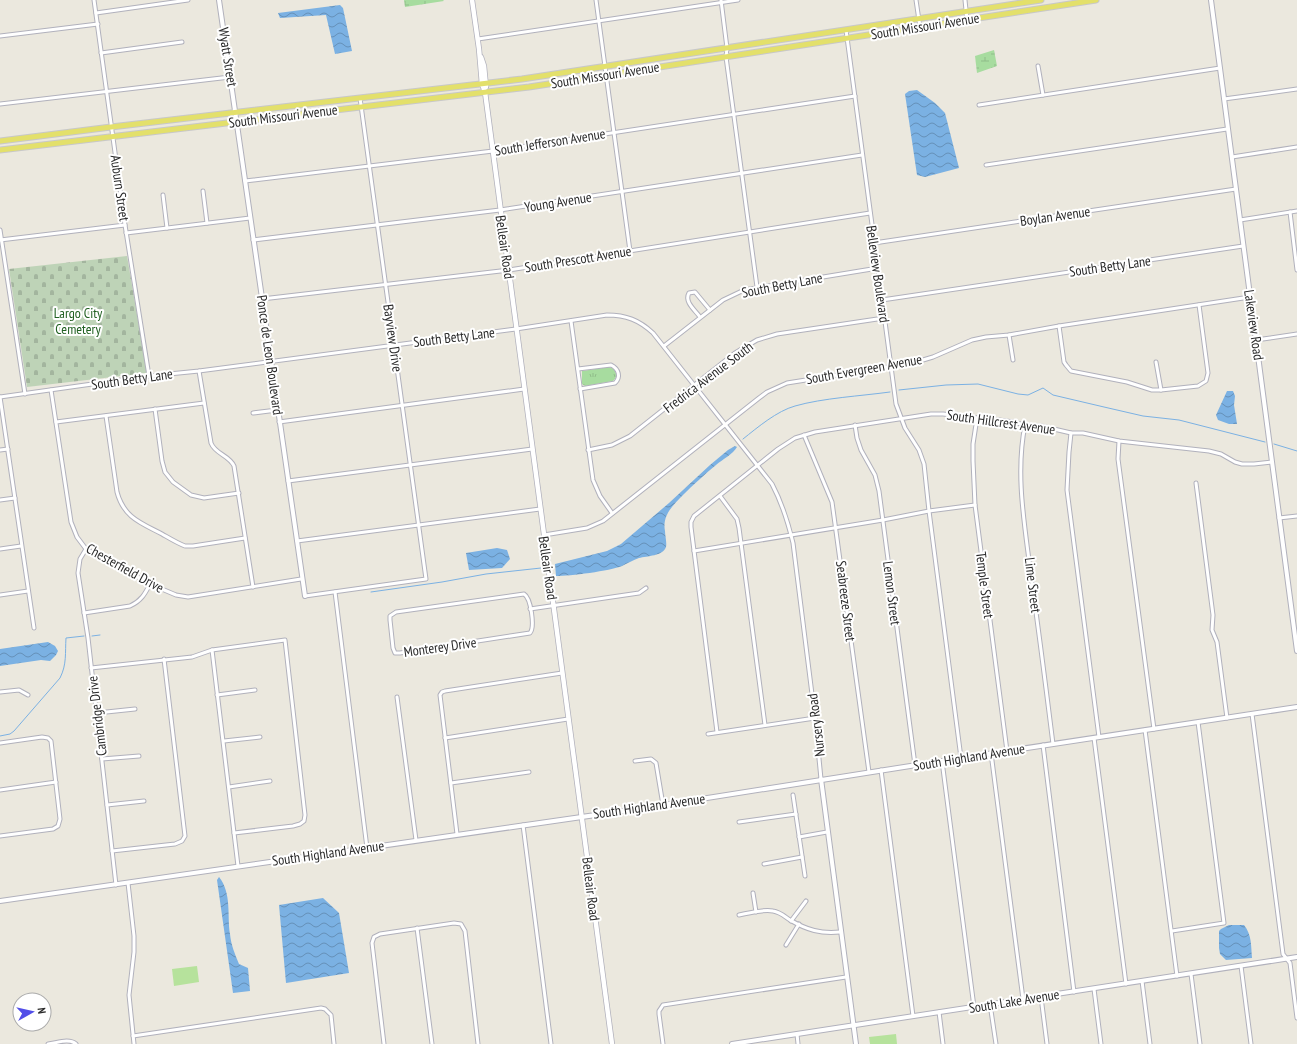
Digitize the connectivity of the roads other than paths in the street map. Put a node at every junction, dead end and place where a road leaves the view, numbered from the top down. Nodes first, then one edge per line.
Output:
1 (94, 0) edge
2 (188, 0) edge
3 (219, 0) edge
4 (472, 0) edge
5 (596, 0) edge
6 (738, 0) edge
7 (916, 0) edge
8 (965, 0) edge
9 (1041, 0) edge
10 (1096, 0) edge
11 (1211, 0) edge
12 (721, 1) edge
13 (966, 12) junction
14 (96, 13) junction
15 (918, 19) junction
16 (599, 20) junction
17 (968, 20) junction
18 (98, 24) junction
19 (920, 27) junction
20 (846, 30) junction
21 (0, 36) edge
22 (847, 38) junction
23 (478, 39) junction
24 (182, 42) dead end
25 (727, 48) junction
26 (101, 53) junction
27 (726, 56) junction
28 (606, 66) junction
29 (1038, 66) dead end
30 (1220, 68) junction
31 (606, 75) junction
32 (230, 77) junction
33 (484, 83) junction
34 (1297, 88) edge
35 (106, 91) junction
36 (485, 92) junction
37 (1043, 95) junction
38 (855, 96) junction
39 (360, 98) junction
40 (1224, 99) junction
41 (0, 104) edge
42 (980, 105) dead end
43 (361, 106) junction
44 (236, 113) junction
45 (734, 114) junction
46 (236, 122) junction
47 (111, 127) junction
48 (1227, 129) junction
49 (613, 132) junction
50 (112, 136) junction
51 (0, 141) edge
52 (1297, 147) edge
53 (0, 150) edge
54 (493, 150) junction
55 (862, 155) junction
56 (1231, 157) junction
57 (986, 165) dead end
58 (369, 166) junction
59 (742, 173) junction
60 (245, 181) junction
61 (1236, 189) junction
62 (203, 191) dead end
63 (621, 192) junction
64 (163, 195) dead end
65 (500, 210) junction
66 (1297, 211) edge
67 (1290, 212) junction
68 (870, 213) junction
69 (250, 218) junction
70 (1240, 220) junction
71 (207, 223) junction
72 (125, 225) junction
73 (377, 225) junction
74 (167, 228) junction
75 (0, 230) edge
76 (749, 232) junction
77 (126, 233) junction
78 (1, 240) edge
79 (253, 240) junction
80 (874, 243) junction
81 (1243, 246) junction
82 (630, 251) junction
83 (878, 268) junction
84 (509, 270) junction
85 (1297, 270) edge
86 (385, 285) junction
87 (757, 287) junction
88 (1250, 297) junction
89 (262, 299) junction
90 (882, 300) junction
91 (1199, 305) junction
92 (710, 310) junction
93 (700, 317) junction
94 (884, 318) junction
95 (571, 320) junction
96 (1059, 326) junction
97 (516, 329) junction
98 (1297, 334) edge
99 (1009, 335) junction
100 (1256, 340) junction
101 (394, 345) junction
102 (664, 346) junction
103 (1013, 360) dead end
104 (270, 362) junction
105 (1156, 362) dead end
106 (890, 367) junction
107 (578, 369) junction
108 (199, 371) junction
109 (149, 376) junction
110 (694, 386) junction
111 (524, 389) junction
112 (580, 389) junction
113 (51, 390) junction
114 (1161, 390) junction
115 (25, 394) junction
116 (0, 397) edge
117 (204, 403) junction
118 (402, 406) junction
119 (155, 409) junction
120 (277, 410) junction
121 (253, 413) dead end
122 (106, 416) junction
123 (901, 418) junction
124 (977, 418) junction
125 (56, 422) junction
126 (279, 422) junction
127 (725, 425) junction
128 (855, 425) junction
129 (1025, 425) junction
130 (1071, 433) junction
131 (804, 435) junction
132 (1119, 441) junction
133 (8, 449) junction
134 (532, 449) junction
135 (0, 450) edge
136 (588, 450) junction
137 (1272, 462) junction
138 (410, 465) junction
139 (758, 466) junction
140 (288, 481) junction
141 (1196, 483) dead end
142 (239, 493) junction
143 (720, 496) junction
144 (15, 498) junction
145 (0, 500) edge
146 (975, 506) junction
147 (540, 509) junction
148 (929, 511) junction
149 (612, 513) junction
150 (1297, 516) edge
151 (1279, 518) junction
152 (883, 520) junction
153 (418, 525) junction
154 (837, 528) junction
155 (543, 535) junction
156 (791, 535) junction
157 (246, 538) junction
158 (297, 541) junction
159 (742, 544) junction
160 (21, 546) junction
161 (0, 549) edge
162 (86, 549) junction
163 (694, 551) junction
164 (301, 579) junction
165 (150, 584) junction
166 (253, 587) junction
167 (646, 588) dead end
168 (28, 591) junction
169 (335, 592) junction
170 (0, 595) edge
171 (305, 596) joint
172 (553, 606) junction
173 (530, 609) junction
174 (84, 613) junction
175 (34, 628) dead end
176 (212, 650) junction
177 (1297, 651) edge
178 (164, 659) junction
179 (91, 668) junction
180 (562, 673) junction
181 (255, 690) dead end
182 (0, 692) edge
183 (28, 695) dead end
184 (217, 695) junction
185 (397, 697) dead end
186 (1297, 707) edge
187 (135, 709) dead end
188 (96, 713) junction
189 (1252, 714) junction
190 (815, 718) junction
191 (1227, 718) junction
192 (568, 719) junction
193 (1198, 722) junction
194 (765, 725) junction
195 (1154, 729) junction
196 (1145, 730) junction
197 (717, 732) junction
198 (708, 734) dead end
199 (260, 736) dead end
200 (1099, 737) junction
201 (445, 738) junction
202 (1094, 738) junction
203 (224, 740) junction
204 (0, 743) edge
205 (1053, 744) junction
206 (1043, 746) junction
207 (1007, 751) junction
208 (992, 753) junction
209 (139, 756) dead end
210 (961, 758) junction
211 (102, 759) junction
212 (635, 761) dead end
213 (942, 761) junction
214 (915, 765) junction
215 (881, 770) junction
216 (529, 772) dead end
217 (869, 772) junction
218 (821, 779) junction
219 (270, 781) dead end
220 (56, 782) junction
221 (451, 784) junction
222 (229, 787) junction
223 (0, 790) edge
224 (793, 794) dead end
225 (144, 801) dead end
226 (663, 804) junction
227 (107, 805) junction
228 (796, 814) junction
229 (581, 816) junction
230 (739, 822) dead end
231 (523, 825) junction
232 (827, 832) junction
233 (234, 833) junction
234 (457, 834) junction
235 (0, 836) edge
236 (799, 837) junction
237 (416, 840) junction
238 (367, 848) junction
239 (112, 851) junction
240 (802, 857) junction
241 (764, 864) dead end
242 (238, 866) junction
243 (805, 876) dead end
244 (128, 883) junction
245 (116, 885) junction
246 (753, 893) dead end
247 (0, 901) edge
248 (806, 901) dead end
249 (756, 912) junction
250 (739, 915) dead end
251 (792, 921) junction
252 (799, 924) junction
253 (417, 928) junction
254 (1172, 930) junction
255 (840, 932) junction
256 (786, 945) dead end
257 (1297, 957) edge
258 (1286, 959) junction
259 (1241, 966) junction
260 (1190, 974) junction
261 (1177, 976) junction
262 (846, 977) junction
263 (1142, 981) junction
264 (1126, 984) junction
265 (1094, 988) junction
266 (1074, 992) junction
267 (1041, 996) junction
268 (1023, 999) junction
269 (990, 1004) junction
270 (974, 1007) junction
271 (939, 1012) junction
272 (913, 1016) junction
273 (1297, 1018) edge
274 (853, 1025) junction
275 (797, 1034) junction
276 (133, 1036) junction
277 (48, 1044) edge
278 (76, 1044) edge
279 (134, 1044) edge
280 (334, 1044) edge
281 (384, 1044) edge
282 (432, 1044) edge
283 (478, 1044) edge
284 (552, 1044) edge
285 (612, 1044) edge
286 (663, 1044) edge
287 (732, 1044) edge
288 (798, 1044) edge
289 (856, 1044) edge
290 (944, 1044) edge
291 (996, 1044) edge
292 (1048, 1044) edge
293 (1101, 1044) edge
294 (1150, 1044) edge
295 (1200, 1044) edge
296 (1252, 1044) edge

1 - 14 street, Auburn Street
2 - 14 street
3 - 32 street, Wyatt Street
4 - 23 main road, Belleair Road
5 - 16 street
6 - 12 street
7 - 15 street
8 - 13 street
9 - 13 main road, South Missouri Avenue
10 - 17 main road, South Missouri Avenue
11 - 30 street, Lakeview Road
12 - 16 street
12 - 25 street
13 - 15 main road, South Missouri Avenue
13 - 17 street
14 - 18 street, Auburn Street
15 - 19 street
15 - 20 main road, South Missouri Avenue
16 - 23 street
16 - 28 street
17 - 19 main road, South Missouri Avenue
18 - 21 street
18 - 26 street, Auburn Street
19 - 22 main road, South Missouri Avenue
20 - 22 street, Belleview Boulevard
20 - 25 main road, South Missouri Avenue
22 - 27 main road, South Missouri Avenue
22 - 38 street, Belleview Boulevard
23 - 33 main road, Belleair Road
24 - 26 street
25 - 27 street
25 - 28 main road, South Missouri Avenue
26 - 35 street, Auburn Street
27 - 31 main road, South Missouri Avenue
27 - 45 street
28 - 31 street
28 - 33 main road, South Missouri Avenue
29 - 37 street
30 - 37 street
30 - 40 street, Lakeview Road
31 - 36 main road, South Missouri Avenue
31 - 49 street
32 - 35 street
32 - 44 street, Wyatt Street
33 - 36 main road, Belleair Road
33 - 39 main road, South Missouri Avenue
34 - 40 street
35 - 41 street
35 - 47 street, Auburn Street
36 - 43 main road, South Missouri Avenue
36 - 54 main road, Belleair Road
37 - 42 street
38 - 45 street, South Jefferson Avenue
38 - 55 street, Belleview Boulevard
39 - 43 street, Bayview Drive
39 - 44 main road, South Missouri Avenue
40 - 48 street, Lakeview Road
43 - 46 main road, South Missouri Avenue
43 - 58 street, Bayview Drive
44 - 46 street, Ponce de Leon Boulevard
44 - 47 main road, South Missouri Avenue
45 - 49 street, South Jefferson Avenue
45 - 59 street
46 - 50 main road, South Missouri Avenue
46 - 60 street, Ponce de Leon Boulevard
47 - 50 street, Auburn Street
47 - 51 main road, South Missouri Avenue
48 - 56 street, Lakeview Road
48 - 57 street
49 - 54 street, South Jefferson Avenue
49 - 63 street
50 - 53 main road, South Missouri Avenue
50 - 72 street, Auburn Street
52 - 56 street
54 - 58 street, South Jefferson Avenue
54 - 65 main road, Belleair Road
55 - 59 street, Young Avenue
55 - 68 street, Belleview Boulevard
56 - 61 street, Lakeview Road
58 - 60 street, South Jefferson Avenue
58 - 73 street, Bayview Drive
59 - 63 street, Young Avenue
59 - 76 street
60 - 69 street, Ponce de Leon Boulevard
61 - 70 street, Lakeview Road
61 - 80 street, Boylan Avenue
62 - 71 street
63 - 65 street, Young Avenue
63 - 82 street
64 - 74 street
65 - 73 street, Young Avenue
65 - 84 main road, Belleair Road
66 - 67 street
67 - 70 street
67 - 85 street
68 - 76 street, South Prescott Avenue
68 - 80 street, Belleview Boulevard
69 - 71 street
69 - 79 street, Ponce de Leon Boulevard
70 - 81 street, Lakeview Road
71 - 74 street
72 - 77 street, Auburn Street
72 - 78 street
73 - 79 street, Young Avenue
73 - 86 street, Bayview Drive
74 - 77 street
75 - 78 street
76 - 82 street, South Prescott Avenue
76 - 87 street
77 - 109 street, Auburn Street
78 - 115 street
79 - 89 street, Ponce de Leon Boulevard
80 - 83 street, Belleview Boulevard
81 - 88 street, Lakeview Road
81 - 90 street, South Betty Lane
82 - 84 street, South Prescott Avenue
83 - 87 street, South Betty Lane
83 - 90 street, Belleview Boulevard
84 - 86 street, South Prescott Avenue
84 - 97 main road, Belleair Road
86 - 89 street, South Prescott Avenue
86 - 101 street, Bayview Drive
87 - 92 street, South Betty Lane
88 - 91 street, South Evergreen Avenue
88 - 100 street, Lakeview Road
89 - 104 street, Ponce de Leon Boulevard
90 - 94 street, Belleview Boulevard
91 - 96 street, South Evergreen Avenue
91 - 114 street
92 - 93 street, South Betty Lane
92 - 93 street
93 - 102 street, South Betty Lane
94 - 106 street, Belleview Boulevard
94 - 110 street, Fredrica Avenue South
95 - 97 street, South Betty Lane
95 - 102 street, South Betty Lane
95 - 107 street
96 - 99 street, South Evergreen Avenue
96 - 114 street
97 - 101 street, South Betty Lane
97 - 111 main road, Belleair Road
98 - 100 street
99 - 103 street
99 - 106 street, South Evergreen Avenue
100 - 137 street, Lakeview Road
101 - 104 street, South Betty Lane
101 - 118 street, Bayview Drive
102 - 110 street, Nursery Road
104 - 108 street, South Betty Lane
104 - 120 street, Ponce de Leon Boulevard
105 - 114 street
106 - 123 street, Belleview Boulevard
106 - 127 street, South Evergreen Avenue
107 - 112 street
107 - 112 street
108 - 109 street, South Betty Lane
108 - 117 street
109 - 113 street, South Betty Lane
110 - 127 street, Nursery Road
110 - 136 street, Fredrica Avenue South
111 - 118 street
111 - 134 main road, Belleair Road
112 - 136 street
113 - 115 street, South Betty Lane
113 - 125 street, Chesterfield Drive
115 - 116 street, South Betty Lane
116 - 133 street
117 - 119 street
117 - 142 street
118 - 126 street
118 - 138 street, Bayview Drive
119 - 122 street
119 - 142 street
120 - 121 street
120 - 126 street, Ponce de Leon Boulevard
122 - 125 street
122 - 157 street
123 - 124 street, South Hillcrest Avenue
123 - 128 street, South Hillcrest Avenue
123 - 148 street, Belleview Boulevard
124 - 129 street, South Hillcrest Avenue
124 - 146 street, Temple Street
125 - 162 street, Chesterfield Drive
126 - 140 street, Ponce de Leon Boulevard
127 - 139 street, Nursery Road
127 - 149 street, South Evergreen Avenue
128 - 131 street, South Hillcrest Avenue
128 - 152 street, Lemon Street
129 - 130 street, South Hillcrest Avenue
129 - 205 street, Lime Street
130 - 132 street, South Hillcrest Avenue
130 - 200 street
131 - 139 street, South Hillcrest Avenue
131 - 154 street, Seabreeze Street
132 - 137 street, South Hillcrest Avenue
132 - 195 street
133 - 135 street
133 - 144 street
134 - 138 street
134 - 147 main road, Belleair Road
136 - 149 street
137 - 151 street, Lakeview Road
138 - 140 street
138 - 153 street, Bayview Drive
139 - 143 street, South Hillcrest Avenue
139 - 156 street, Nursery Road
140 - 158 street, Ponce de Leon Boulevard
141 - 191 street
142 - 157 street
143 - 159 street
143 - 163 street, South Hillcrest Avenue
144 - 145 street
144 - 160 street
146 - 148 street
146 - 207 street, Temple Street
147 - 153 street
147 - 155 main road, Belleair Road
148 - 152 street
148 - 210 street, Belleview Boulevard
149 - 155 street, South Evergreen Avenue
150 - 151 street
151 - 177 street, Lakeview Road
152 - 154 street
152 - 214 street, Lemon Street
153 - 158 street
153 - 169 street, Bayview Drive
154 - 156 street
154 - 217 street, Seabreeze Street
155 - 172 main road, Belleair Road
156 - 159 street
156 - 190 street, Nursery Road
157 - 166 street
158 - 164 street, Ponce de Leon Boulevard
159 - 163 street
159 - 194 street
160 - 161 street
160 - 168 street
162 - 165 street, Chesterfield Drive
162 - 174 street, Cambridge Drive
163 - 197 street
164 - 166 street, Chesterfield Drive
164 - 171 street, Ponce de Leon Boulevard
165 - 166 street, Chesterfield Drive
165 - 174 street
167 - 172 street
168 - 170 street
168 - 175 street
169 - 171 street
169 - 238 street
172 - 173 street
172 - 180 main road, Belleair Road
173 - 173 street, Monterey Drive
174 - 179 street, Cambridge Drive
176 - 178 street
176 - 184 street
176 - 233 street
178 - 179 street
178 - 239 street
179 - 188 street, Cambridge Drive
180 - 192 main road, Belleair Road
180 - 201 street
181 - 184 street
182 - 183 street
184 - 203 street
185 - 237 street
186 - 189 street, South Highland Avenue
187 - 188 street
188 - 211 street, Cambridge Drive
189 - 191 street, South Highland Avenue
189 - 258 street
190 - 194 street
190 - 218 street, Nursery Road
191 - 193 street, South Highland Avenue
192 - 201 street
192 - 229 main road, Belleair Road
193 - 195 street, South Highland Avenue
193 - 254 street
194 - 197 street
195 - 196 street, South Highland Avenue
196 - 200 street, South Highland Avenue
196 - 254 street
197 - 198 street
199 - 203 street
200 - 202 street, South Highland Avenue
201 - 221 street
202 - 205 street, South Highland Avenue
202 - 264 street
203 - 222 street
204 - 220 street
205 - 206 street, South Highland Avenue
206 - 207 street, South Highland Avenue
206 - 266 street
207 - 208 street, South Highland Avenue
208 - 210 street, South Highland Avenue
208 - 268 street
209 - 211 street
210 - 213 street, South Highland Avenue
211 - 227 street, Cambridge Drive
212 - 226 street
213 - 214 street, South Highland Avenue
213 - 270 street
214 - 215 street, South Highland Avenue
215 - 217 street, South Highland Avenue
215 - 272 street
216 - 221 street
217 - 218 street, South Highland Avenue
218 - 226 street, South Highland Avenue
218 - 232 street, Nursery Road
219 - 222 street
220 - 223 street
220 - 235 street
221 - 234 street
222 - 233 street
224 - 228 street
225 - 227 street
226 - 229 street, South Highland Avenue
227 - 239 street, Cambridge Drive
228 - 230 street
228 - 236 street
229 - 231 street, South Highland Avenue
229 - 285 main road, Belleair Road
231 - 234 street, South Highland Avenue
231 - 284 street
232 - 236 street
232 - 255 street, Nursery Road
233 - 242 street
234 - 237 street, South Highland Avenue
236 - 240 street
237 - 238 street, South Highland Avenue
238 - 242 street, South Highland Avenue
239 - 245 street, Cambridge Drive
240 - 241 street
240 - 243 street
242 - 244 street, South Highland Avenue
244 - 245 street, South Highland Avenue
244 - 276 street
245 - 247 street, South Highland Avenue
246 - 249 street
248 - 251 street
249 - 250 street
249 - 251 street
251 - 252 street
252 - 255 street
252 - 256 street
253 - 281 street
253 - 282 street
253 - 283 street
254 - 261 street
255 - 262 street, Nursery Road
257 - 258 street, South Lake Avenue
258 - 259 street, South Lake Avenue
258 - 273 street
259 - 260 street, South Lake Avenue
259 - 296 street
260 - 261 street, South Lake Avenue
260 - 295 street
261 - 263 street, South Lake Avenue
262 - 274 street, Nursery Road
262 - 286 street
263 - 264 street, South Lake Avenue
263 - 294 street
264 - 265 street, South Lake Avenue
265 - 266 street, South Lake Avenue
265 - 293 street
266 - 267 street, South Lake Avenue
267 - 268 street, South Lake Avenue
267 - 292 street
268 - 269 street, South Lake Avenue
269 - 270 street, South Lake Avenue
269 - 291 street
270 - 271 street, South Lake Avenue
271 - 272 street, South Lake Avenue
271 - 290 street
272 - 274 street, South Lake Avenue
274 - 275 street, South Lake Avenue
274 - 289 street, Nursery Road
275 - 287 street, South Lake Avenue
275 - 288 street
276 - 279 street
276 - 280 street
277 - 278 street

